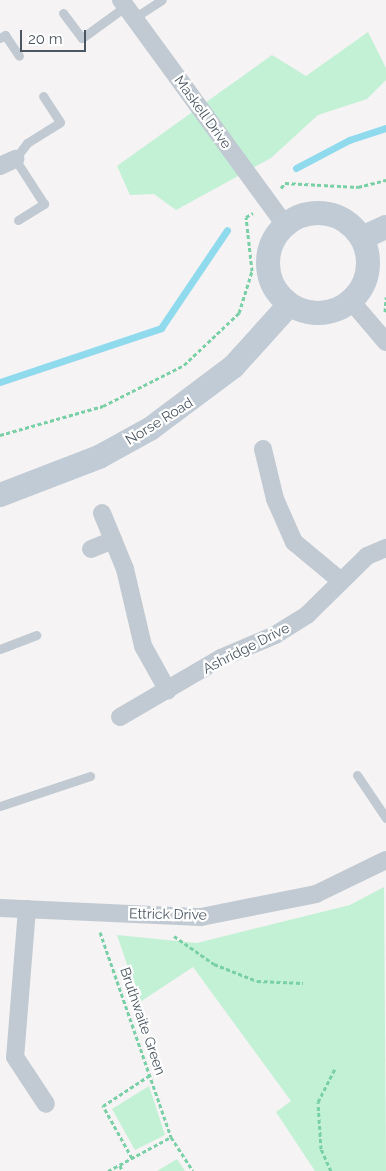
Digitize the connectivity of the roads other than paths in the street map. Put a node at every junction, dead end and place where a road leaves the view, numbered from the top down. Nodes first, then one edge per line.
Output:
1 (162, 0) edge
2 (127, 8) edge
3 (63, 13) dead end
4 (0, 38) edge
5 (19, 56) dead end
6 (43, 96) dead end
7 (7, 163) edge
8 (18, 220) dead end
9 (285, 225) junction
10 (386, 227) edge
11 (362, 238) junction
12 (351, 301) junction
13 (289, 305) junction
14 (386, 342) edge
15 (262, 449) dead end
16 (0, 495) edge
17 (102, 513) dead end
18 (113, 540) junction
19 (386, 548) edge
20 (91, 549) dead end
21 (341, 581) junction
22 (36, 635) dead end
23 (0, 649) edge
24 (168, 692) junction
25 (120, 717) dead end
26 (357, 775) dead end
27 (90, 776) dead end
28 (0, 806) edge
29 (386, 818) edge
30 (386, 860) edge
31 (0, 908) edge
32 (27, 909) junction
33 (46, 1104) dead end

1 - 2 lane
2 - 3 lane
2 - 9 street, Maskell Drive
4 - 5 lane
6 - 7 lane
7 - 8 lane
9 - 11 street
9 - 13 street
10 - 11 street
11 - 12 street
12 - 13 street
12 - 14 street
13 - 16 street, Norse Road
15 - 21 street
17 - 18 street
18 - 20 street
18 - 24 street
19 - 21 street, Ashridge Drive
21 - 24 street, Ashridge Drive
22 - 23 lane
24 - 25 street, Ashridge Drive
26 - 29 lane
27 - 28 lane
30 - 32 street, Ettrick Drive
31 - 32 street, Ettrick Drive
32 - 33 street

